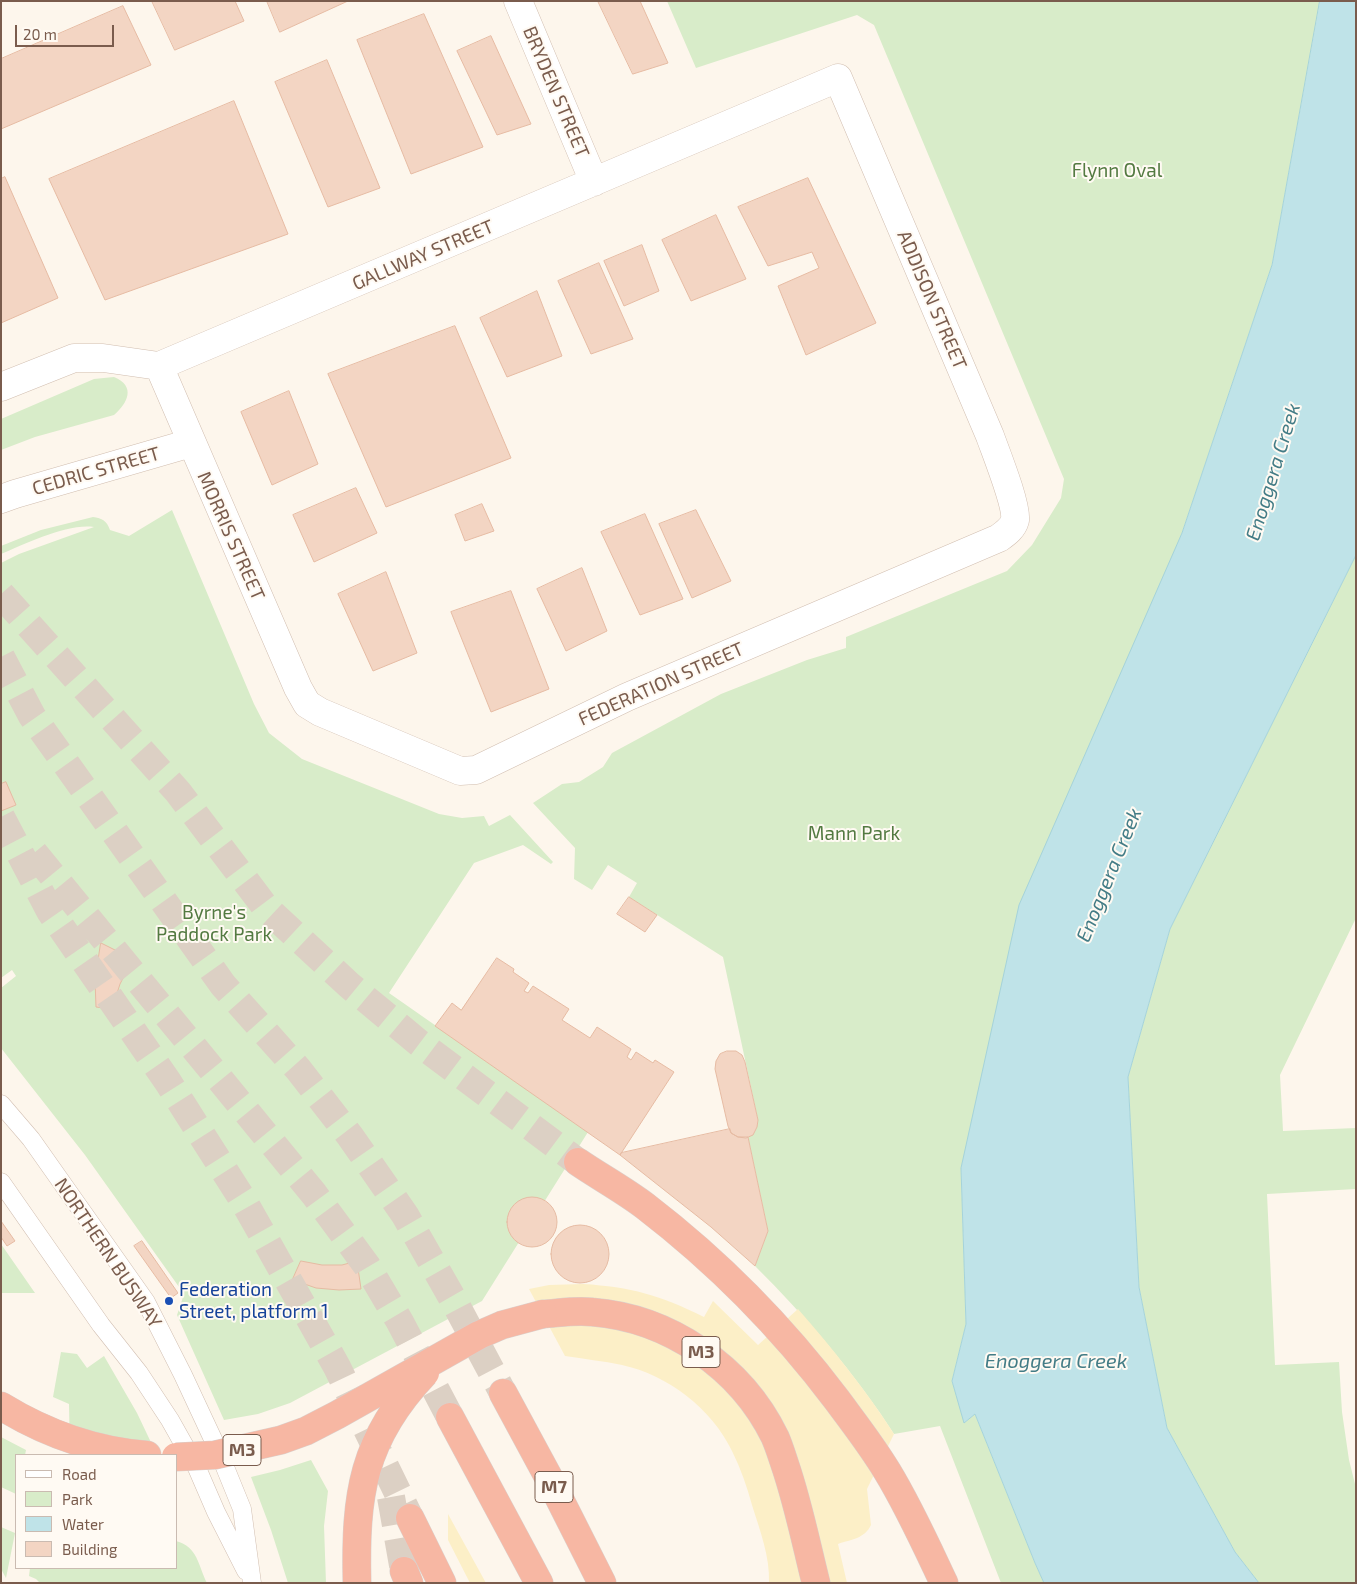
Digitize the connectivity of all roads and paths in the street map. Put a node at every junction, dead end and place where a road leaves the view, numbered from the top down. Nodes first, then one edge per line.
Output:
1 (518, 1) edge
2 (838, 78) joint
3 (594, 182) junction
4 (159, 366) junction
5 (1, 387) edge
6 (191, 443) junction
7 (1, 499) edge
8 (1013, 525) joint
9 (307, 704) joint
10 (1, 1104) edge
11 (578, 1162) tunnel mouth
12 (1, 1182) edge
13 (461, 1344) junction
14 (503, 1393) tunnel mouth
15 (1, 1406) edge
16 (450, 1418) tunnel mouth
17 (138, 1454) edge
18 (178, 1457) edge
19 (410, 1518) tunnel mouth
20 (252, 1583) edge
21 (357, 1583) edge
22 (442, 1583) edge
23 (539, 1583) edge
24 (602, 1583) edge
25 (816, 1583) edge
26 (944, 1583) edge

1 - 3 street, BRYDEN STREET
2 - 3 street, GALLWAY STREET
2 - 8 street, ADDISON STREET
3 - 4 street, GALLWAY STREET
4 - 5 street
4 - 6 street, MORRIS STREET
6 - 7 street, CEDRIC STREET
6 - 9 street, MORRIS STREET
8 - 9 street, FEDERATION STREET
10 - 20 lane, NORTHERN BUSWAY
11 - 26 highway
12 - 20 lane, NORTHERN BUSWAY
13 - 18 highway, M3, bridge
13 - 21 highway, bridge
13 - 25 highway, M3, bridge
14 - 24 highway, M7
15 - 17 highway
16 - 23 highway
19 - 22 highway

